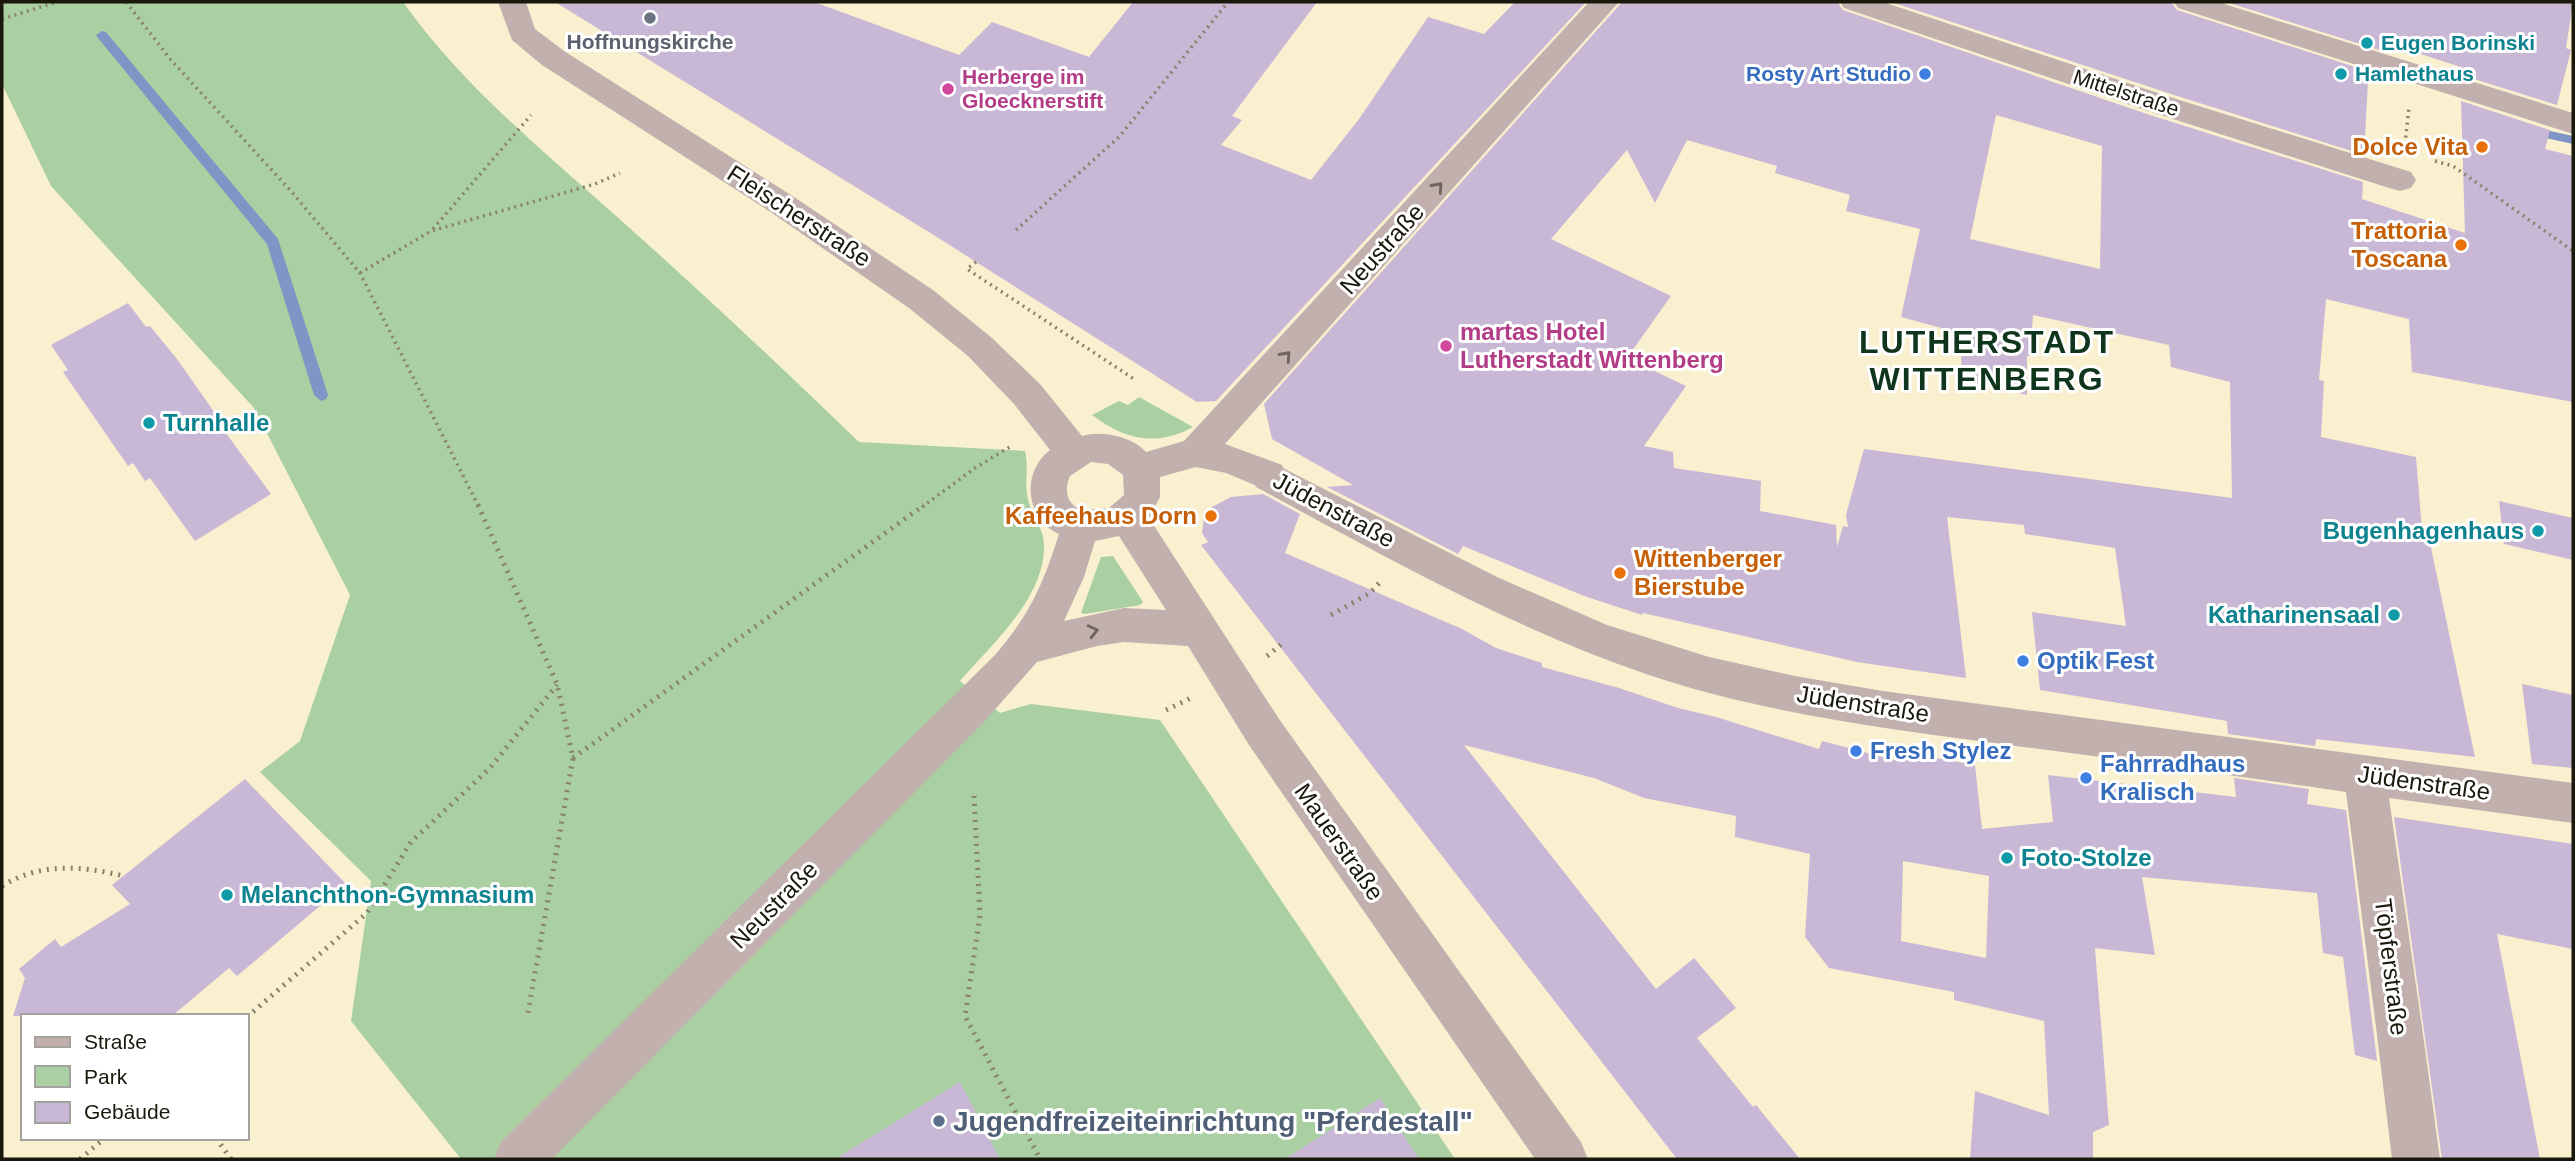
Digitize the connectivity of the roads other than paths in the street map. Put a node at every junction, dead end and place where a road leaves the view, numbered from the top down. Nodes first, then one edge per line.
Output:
1 (512, 2) edge
2 (1605, 2) edge
3 (1854, 2) edge
4 (2188, 2) edge
5 (2573, 124) edge
6 (2402, 166) road end
7 (1063, 439) junction
8 (1196, 452) junction
9 (1141, 468) junction
10 (1126, 517) junction
11 (1081, 526) junction
12 (1197, 629) junction
13 (1027, 648) junction
14 (2363, 775) junction
15 (2573, 803) edge
16 (518, 1159) edge
17 (1564, 1159) edge
18 (2416, 1159) edge

1 - 7 street, Fleischerstraße
8 -> 2 street, Neustraße
3 - 6 street, Mittelstraße
4 - 5 street
7 - 9 street
7 - 11 street
8 - 9 street
8 - 14 street, Jüdenstraße
9 - 10 street
10 - 11 street
10 - 12 street, Mauerstraße
11 - 13 street, Neustraße
13 -> 12 street
12 - 17 street, Mauerstraße
13 - 16 street, Neustraße
14 - 15 street, Jüdenstraße
14 - 18 street, Töpferstraße

